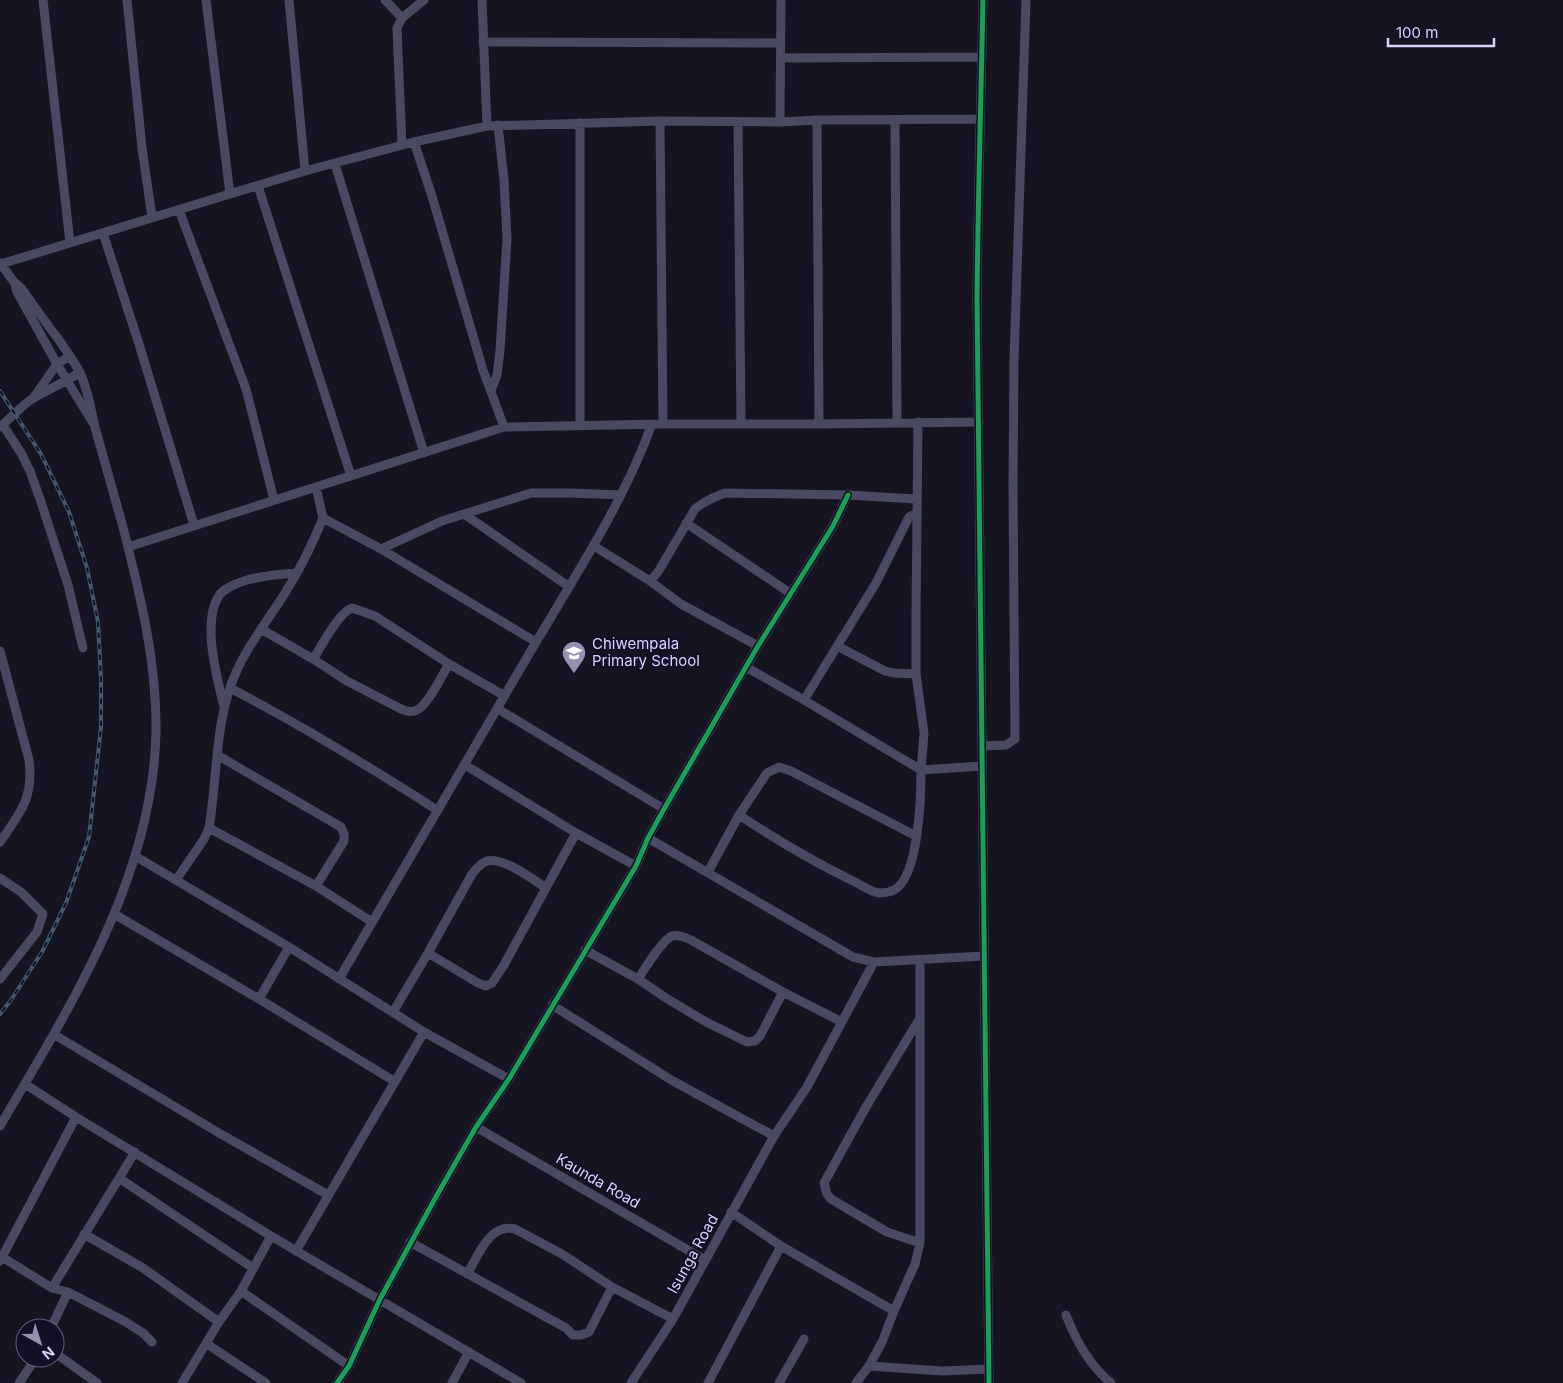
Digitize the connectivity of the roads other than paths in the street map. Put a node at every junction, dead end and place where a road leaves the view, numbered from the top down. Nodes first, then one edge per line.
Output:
1 (43, 0) edge
2 (128, 0) edge
3 (206, 0) edge
4 (289, 0) edge
5 (385, 0) edge
6 (424, 0) edge
7 (482, 0) edge
8 (781, 0) edge
9 (983, 0) edge
10 (1026, 0) edge
11 (402, 18) junction
12 (483, 42) junction
13 (781, 43) junction
14 (982, 56) junction
15 (781, 58) junction
16 (979, 119) junction
17 (817, 120) junction
18 (895, 120) junction
19 (660, 121) junction
20 (738, 122) junction
21 (780, 122) junction
22 (580, 123) junction
23 (498, 125) junction
24 (487, 126) junction
25 (414, 142) junction
26 (402, 145) junction
27 (335, 164) junction
28 (305, 171) junction
29 (258, 186) junction
30 (230, 194) junction
31 (179, 210) junction
32 (152, 216) junction
33 (103, 233) junction
34 (70, 243) junction
35 (0, 263) edge
36 (14, 282) junction
37 (70, 356) junction
38 (57, 364) junction
39 (80, 372) junction
40 (67, 381) junction
41 (491, 390) junction
42 (32, 399) junction
43 (918, 422) junction
44 (979, 422) junction
45 (898, 423) junction
46 (652, 424) junction
47 (663, 424) junction
48 (741, 424) junction
49 (820, 424) junction
50 (580, 425) junction
51 (1, 426) edge
52 (504, 427) junction
53 (96, 428) junction
54 (424, 453) junction
55 (351, 476) junction
56 (316, 487) junction
57 (622, 495) junction
58 (848, 495) junction
59 (916, 499) junction
60 (274, 500) junction
61 (464, 514) junction
62 (916, 514) junction
63 (323, 518) junction
64 (686, 523) junction
65 (194, 525) junction
66 (594, 546) junction
67 (128, 547) junction
68 (381, 549) junction
69 (297, 573) junction
70 (650, 582) junction
71 (568, 586) junction
72 (790, 593) junction
73 (261, 629) junction
74 (536, 642) junction
75 (758, 646) junction
76 (837, 646) junction
77 (83, 648) dead end
78 (0, 651) edge
79 (313, 659) junction
80 (449, 664) junction
81 (746, 667) junction
82 (916, 674) junction
83 (230, 688) junction
84 (505, 696) junction
85 (804, 700) junction
86 (498, 709) junction
87 (224, 710) junction
88 (982, 746) junction
89 (217, 755) junction
90 (464, 765) junction
91 (982, 766) junction
92 (921, 770) junction
93 (664, 809) junction
94 (437, 810) junction
95 (739, 815) junction
96 (209, 828) junction
97 (576, 833) junction
98 (916, 836) junction
99 (648, 838) junction
100 (0, 842) edge
101 (135, 856) junction
102 (636, 866) junction
103 (708, 872) junction
104 (0, 878) edge
105 (176, 880) junction
106 (316, 886) junction
107 (546, 888) junction
108 (114, 914) junction
109 (372, 922) junction
110 (289, 947) junction
111 (585, 950) junction
112 (428, 953) junction
113 (984, 956) junction
114 (920, 960) junction
115 (874, 962) junction
116 (0, 979) edge
117 (339, 979) junction
118 (638, 979) junction
119 (783, 992) junction
120 (259, 999) junction
121 (552, 1005) junction
122 (393, 1012) junction
123 (920, 1018) junction
124 (842, 1022) junction
125 (424, 1032) junction
126 (55, 1034) junction
127 (509, 1079) junction
128 (394, 1081) junction
129 (25, 1084) junction
130 (76, 1118) junction
131 (0, 1126) edge
132 (476, 1128) junction
133 (774, 1136) junction
134 (135, 1152) junction
135 (119, 1178) junction
136 (328, 1195) junction
137 (731, 1212) junction
138 (84, 1234) junction
139 (271, 1236) junction
140 (410, 1242) junction
141 (920, 1243) junction
142 (782, 1246) junction
143 (296, 1250) junction
144 (1, 1259) edge
145 (705, 1260) junction
146 (253, 1268) junction
147 (467, 1274) junction
148 (612, 1287) junction
149 (52, 1288) junction
150 (241, 1291) junction
151 (68, 1292) junction
152 (380, 1299) junction
153 (894, 1312) junction
154 (1066, 1315) dead end
155 (56, 1318) edge
156 (673, 1318) junction
157 (219, 1322) junction
158 (804, 1339) dead end
159 (152, 1342) dead end
160 (207, 1344) junction
161 (469, 1352) junction
162 (65, 1360) edge
163 (349, 1366) junction
164 (869, 1366) junction
165 (29, 1368) edge
166 (988, 1369) junction
167 (19, 1383) edge
168 (97, 1383) edge
169 (182, 1383) edge
170 (266, 1383) edge
171 (337, 1383) edge
172 (452, 1383) edge
173 (521, 1383) edge
174 (631, 1383) edge
175 (708, 1383) edge
176 (779, 1383) edge
177 (856, 1383) edge
178 (988, 1383) edge
179 (1111, 1383) edge

1 - 34 street
2 - 32 street
3 - 30 street
4 - 28 street
5 - 11 street
6 - 11 street
7 - 12 street
8 - 13 street
9 - 14 street
10 - 88 street
11 - 26 street
12 - 13 street
12 - 24 street
13 - 15 street
14 - 15 street
14 - 16 street
15 - 21 street
16 - 18 street
16 - 44 street
17 - 18 street
17 - 21 street
17 - 49 street
18 - 45 street
19 - 20 street
19 - 22 street
19 - 47 street
20 - 21 street
20 - 48 street
22 - 23 street
22 - 50 street
23 - 24 street
23 - 41 street
24 - 25 street
25 - 26 street
25 - 41 street
26 - 27 street
27 - 28 street
27 - 54 street
28 - 29 street
29 - 30 street
29 - 55 street
30 - 31 street
31 - 32 street
31 - 60 street
32 - 33 street
33 - 34 street
33 - 65 street
34 - 35 street
35 - 36 street
36 - 37 street
36 - 38 street
37 - 38 street
37 - 39 street
38 - 40 street
38 - 42 street
39 - 40 street
39 - 53 street
40 - 42 street
40 - 53 street
41 - 52 street
42 - 51 street
43 - 44 street
43 - 45 street
43 - 59 street
44 - 88 street
45 - 49 street
46 - 47 street
46 - 50 street
46 - 57 street
47 - 48 street
48 - 49 street
50 - 52 street
51 - 77 street
52 - 54 street
53 - 67 street
54 - 55 street
55 - 56 street
56 - 60 street
56 - 63 street
57 - 61 street
57 - 66 street
58 - 59 street
58 - 64 street
58 - 72 street
59 - 62 street
60 - 65 street
61 - 68 street
61 - 71 street
62 - 76 street
62 - 82 street
63 - 68 street
63 - 69 street
64 - 70 street
64 - 72 street
65 - 67 street
66 - 70 street
66 - 71 street
67 - 101 street
68 - 74 street
69 - 73 street
69 - 87 street
70 - 75 street
71 - 74 street
72 - 75 street
73 - 79 street
73 - 83 street
74 - 84 street
75 - 81 street
76 - 82 street
76 - 85 street
78 - 100 street
79 - 80 street
79 - 80 street
80 - 84 street
81 - 85 street
81 - 93 street
82 - 92 street
83 - 87 street
83 - 94 street
84 - 86 street
85 - 92 street
86 - 90 street
86 - 93 street
87 - 89 street
88 - 91 street
89 - 96 street
89 - 106 street
90 - 94 street
90 - 97 street
91 - 92 street
91 - 113 street
92 - 98 street
93 - 99 street
94 - 109 street
95 - 98 street
95 - 98 street
95 - 103 street
96 - 105 street
96 - 106 street
97 - 102 street
97 - 107 street
99 - 102 street
99 - 103 street
101 - 105 street
101 - 108 street
102 - 111 street
103 - 115 street
104 - 116 street
105 - 110 street
106 - 109 street
107 - 112 street
107 - 112 street
108 - 120 street
108 - 126 street
109 - 117 street
110 - 117 street
110 - 120 street
111 - 118 street
111 - 121 street
112 - 122 street
113 - 114 street
113 - 166 street
114 - 115 street
114 - 123 street
115 - 124 street, Isunga Road
117 - 122 street
118 - 119 street
118 - 119 street
119 - 124 street
120 - 128 street
121 - 127 street
121 - 133 street
122 - 125 street
123 - 141 street
123 - 141 street
124 - 133 street, Isunga Road
125 - 127 street
125 - 128 street
126 - 129 street
126 - 136 street
127 - 132 street
128 - 136 street
129 - 130 street
129 - 131 street
130 - 134 street
130 - 144 street
132 - 140 street
132 - 145 street, Kaunda Road
133 - 137 street, Isunga Road
134 - 135 street
134 - 139 street
135 - 138 street
135 - 146 street
136 - 143 street
137 - 142 street
137 - 145 street, Isunga Road
138 - 149 street
138 - 157 street
139 - 143 street
139 - 146 street
140 - 147 street
140 - 152 street
141 - 153 street
142 - 153 street
142 - 175 street
143 - 152 street
144 - 149 street
145 - 156 street, Isunga Road
146 - 150 street
147 - 148 street
147 - 148 street
148 - 156 street
149 - 151 street
150 - 157 street
150 - 163 street
151 - 155 street
151 - 159 street
152 - 161 street
152 - 163 street
153 - 164 street
154 - 179 street
156 - 174 street, Isunga Road
157 - 160 street
158 - 176 street
160 - 169 street
160 - 170 street
161 - 172 street
161 - 173 street
162 - 168 street
163 - 171 street
164 - 166 street
164 - 177 street
165 - 167 street
166 - 178 street

